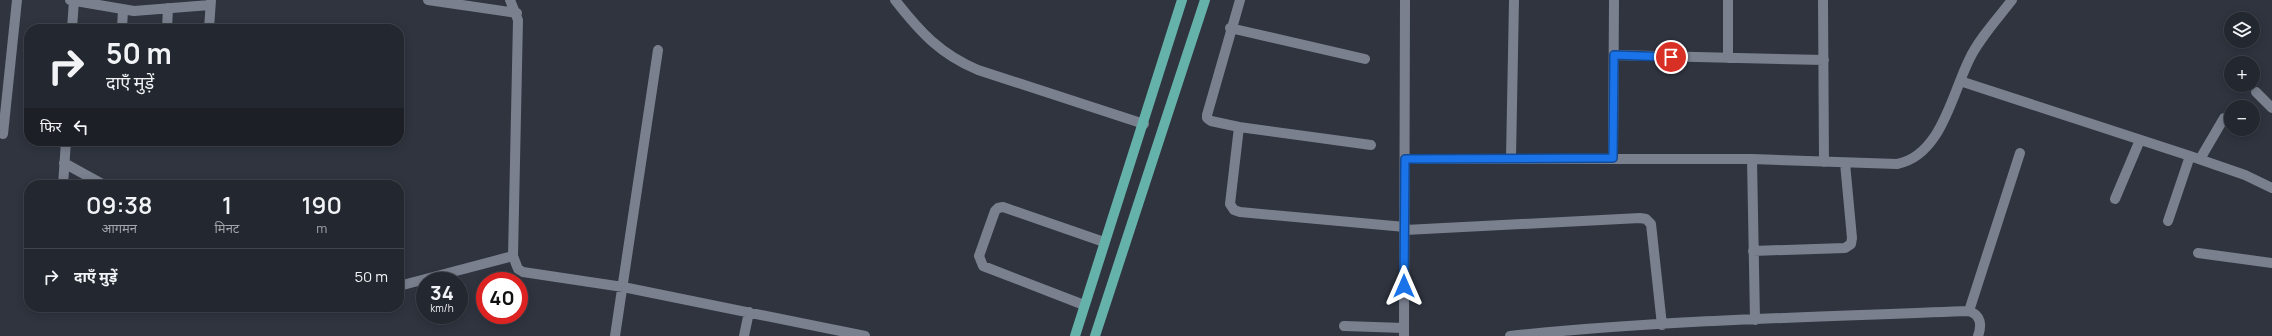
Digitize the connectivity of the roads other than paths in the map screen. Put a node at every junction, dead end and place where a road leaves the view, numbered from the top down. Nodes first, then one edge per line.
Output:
1 (17, 0) edge
2 (70, 0) edge
3 (74, 0) edge
4 (428, 0) edge
5 (510, 0) edge
6 (895, 0) edge
7 (1182, 0) edge
8 (1204, 0) edge
9 (1240, 0) edge
10 (1405, 0) edge
11 (1514, 0) edge
12 (1614, 0) edge
13 (1728, 0) edge
14 (1823, 0) edge
15 (2012, 0) edge
16 (210, 2) edge
17 (120, 6) edge
18 (168, 8) junction
19 (517, 13) junction
20 (72, 24) edge
21 (122, 24) edge
22 (168, 24) edge
23 (209, 24) edge
24 (1230, 28) junction
25 (658, 50) dead end
26 (1614, 55) junction
27 (1728, 58) junction
28 (1365, 59) dead end
29 (1824, 60) junction
30 (1960, 81) junction
31 (2256, 92) dead end
32 (2272, 108) edge
33 (2224, 118) dead end
34 (1144, 124) junction
35 (1239, 127) junction
36 (3, 134) dead end
37 (2140, 140) junction
38 (1371, 145) dead end
39 (66, 146) edge
40 (2020, 153) dead end
41 (1511, 158) junction
42 (1613, 158) junction
43 (2195, 158) junction
44 (1405, 159) junction
45 (1752, 159) junction
46 (1824, 162) junction
47 (64, 163) junction
48 (1845, 163) junction
49 (63, 180) edge
50 (95, 180) edge
51 (2272, 188) edge
52 (2115, 199) dead end
53 (2168, 221) dead end
54 (1405, 228) junction
55 (1104, 242) junction
56 (1753, 251) junction
57 (2198, 253) dead end
58 (513, 256) junction
59 (2272, 263) edge
60 (404, 285) edge
61 (622, 287) junction
62 (1084, 304) junction
63 (1969, 311) junction
64 (750, 312) junction
65 (1755, 320) junction
66 (1662, 325) junction
67 (1344, 326) dead end
68 (1404, 332) edge
69 (615, 336) edge
70 (744, 336) edge
71 (865, 336) edge
72 (1075, 336) edge
73 (1095, 336) edge
74 (1510, 336) edge
75 (1978, 336) edge

1 - 36 street
2 - 3 street
3 - 17 street
3 - 20 street
4 - 19 street
5 - 19 street
6 - 34 street
7 - 34 main road
8 - 73 main road
9 - 24 street
10 - 44 street
11 - 41 street
12 - 26 street
13 - 27 street
14 - 29 street
15 - 30 street
16 - 18 street
16 - 23 street
17 - 18 street
17 - 21 street
18 - 22 street
19 - 58 street
24 - 28 street
24 - 35 street
25 - 61 street
26 - 27 street
26 - 42 street
27 - 29 street
29 - 46 street
30 - 37 street
30 - 48 street
31 - 32 street
33 - 43 street
34 - 55 main road
35 - 38 street
35 - 54 street
37 - 43 street
37 - 52 street
39 - 47 street
40 - 63 street
41 - 42 street
41 - 44 street
42 - 45 street
43 - 51 street
43 - 53 street
44 - 54 street
45 - 46 street
45 - 56 street
46 - 48 street
47 - 49 street
47 - 50 street
48 - 56 street
54 - 66 street
54 - 68 street
55 - 62 main road
55 - 62 street
56 - 65 street
57 - 59 street
58 - 60 street
58 - 61 street
61 - 64 street
61 - 69 street
62 - 72 main road
63 - 65 street
63 - 75 street
64 - 70 street
64 - 71 street
65 - 66 street
66 - 74 street
67 - 68 street

